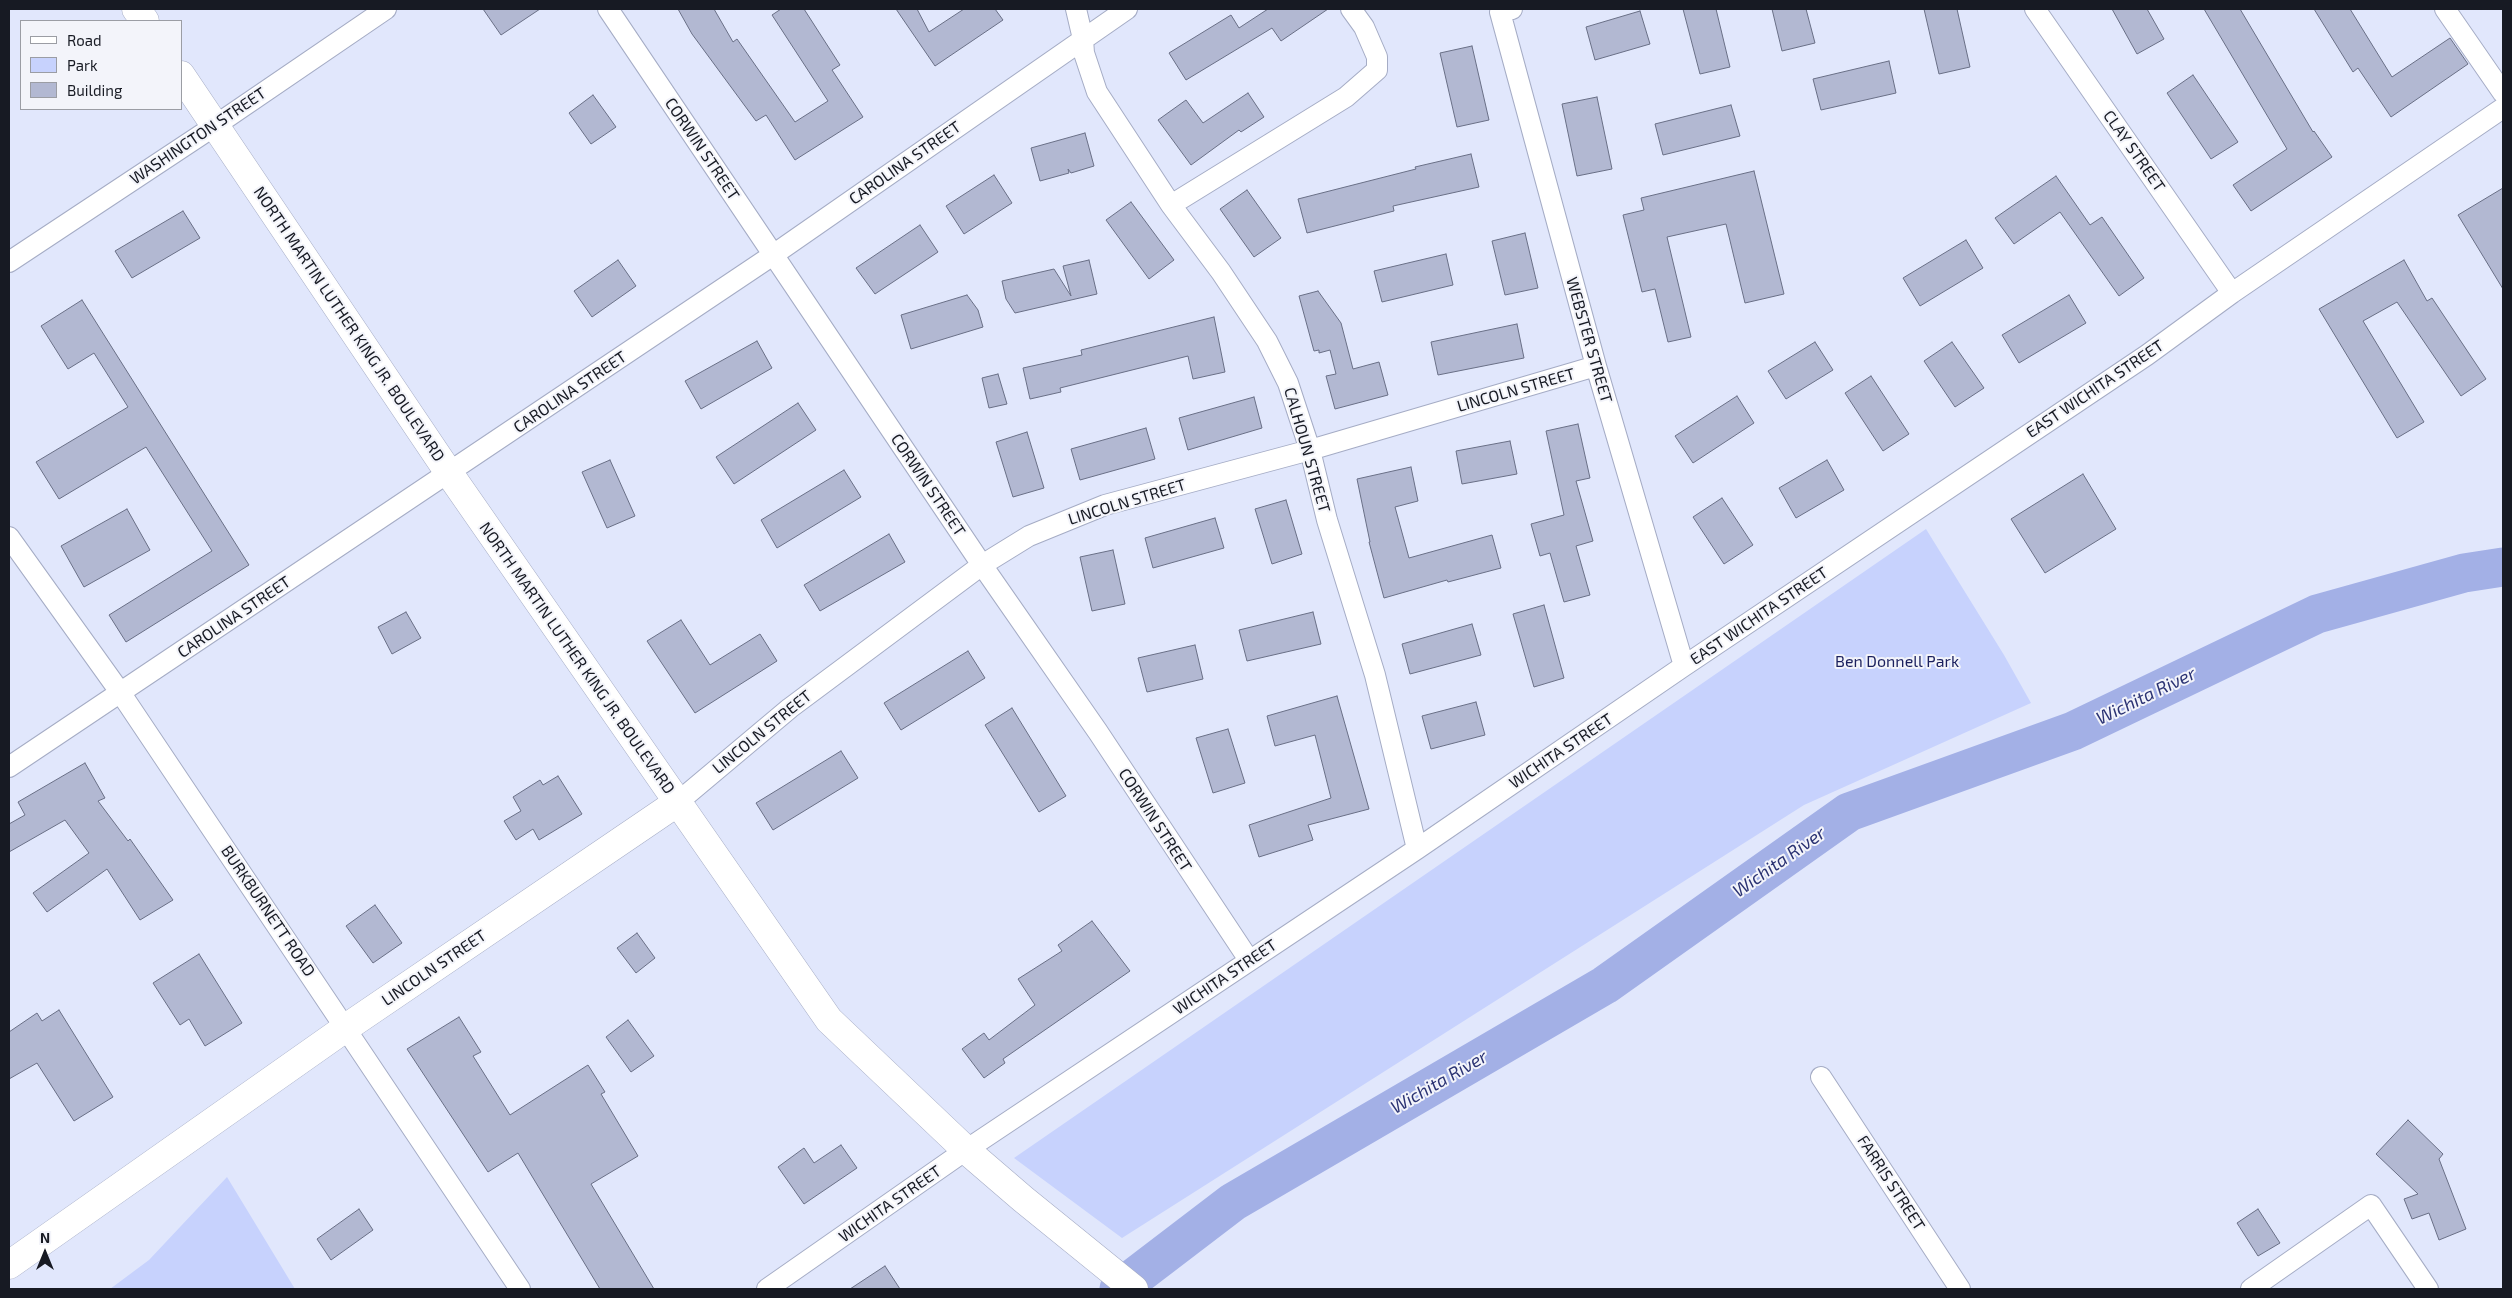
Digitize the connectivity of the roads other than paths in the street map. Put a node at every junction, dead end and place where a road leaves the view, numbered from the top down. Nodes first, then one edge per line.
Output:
1 (136, 9) edge
2 (386, 9) edge
3 (608, 9) edge
4 (1076, 9) edge
5 (1127, 9) edge
6 (1351, 9) edge
7 (2035, 9) edge
8 (2445, 9) edge
9 (1506, 11) edge
10 (144, 20) edge
11 (1083, 39) junction
12 (182, 75) edge
13 (2503, 93) edge
14 (2503, 108) edge
15 (216, 125) junction
16 (1171, 204) junction
17 (773, 255) junction
18 (9, 262) edge
19 (2232, 293) junction
20 (1596, 366) junction
21 (1310, 450) junction
22 (449, 473) junction
23 (9, 537) edge
24 (982, 565) junction
25 (1684, 666) junction
26 (120, 692) junction
27 (9, 767) edge
28 (678, 802) junction
29 (1417, 849) junction
30 (1248, 960) junction
31 (347, 1027) junction
32 (1821, 1077) dead end
33 (966, 1150) junction
34 (9, 1265) edge
35 (520, 1289) edge
36 (767, 1289) edge
37 (1134, 1289) edge
38 (1960, 1289) edge
39 (2251, 1289) edge
40 (2428, 1289) edge

1 - 10 main road
2 - 15 street, WASHINGTON STREET
3 - 17 street, CORWIN STREET
4 - 11 street, CALHOUN STREET
5 - 11 street, CAROLINA STREET
6 - 16 street
7 - 19 street, CLAY STREET
8 - 13 street
9 - 20 street, WEBSTER STREET
11 - 16 street, CALHOUN STREET
11 - 17 street, CAROLINA STREET
12 - 15 main road, NORTH MARTIN LUTHER KING JR. BOULEVARD
14 - 19 street, EAST WICHITA STREET
15 - 18 street, WASHINGTON STREET
15 - 22 main road, NORTH MARTIN LUTHER KING JR. BOULEVARD
16 - 21 street, CALHOUN STREET
17 - 22 street, CAROLINA STREET
17 - 24 street, CORWIN STREET
19 - 25 street, EAST WICHITA STREET
20 - 21 street, LINCOLN STREET
20 - 25 street, WEBSTER STREET
21 - 24 street, LINCOLN STREET
21 - 29 street, CALHOUN STREET
22 - 26 street, CAROLINA STREET
22 - 28 main road, NORTH MARTIN LUTHER KING JR. BOULEVARD
23 - 26 street, BURKBURNETT ROAD
24 - 28 street, LINCOLN STREET
24 - 30 street, CORWIN STREET
25 - 29 street, WICHITA STREET
26 - 27 street, CAROLINA STREET
26 - 31 street, BURKBURNETT ROAD
28 - 31 main road, LINCOLN STREET
28 - 33 main road, NORTH MARTIN LUTHER KING JR. BOULEVARD
29 - 30 street, WICHITA STREET
30 - 33 street, WICHITA STREET
31 - 34 main road, LINCOLN STREET
31 - 35 street, BURKBURNETT ROAD
32 - 38 street, FARRIS STREET
33 - 36 street, WICHITA STREET
33 - 37 main road, NORTH MARTIN LUTHER KING JR. BOULEVARD
39 - 40 street

